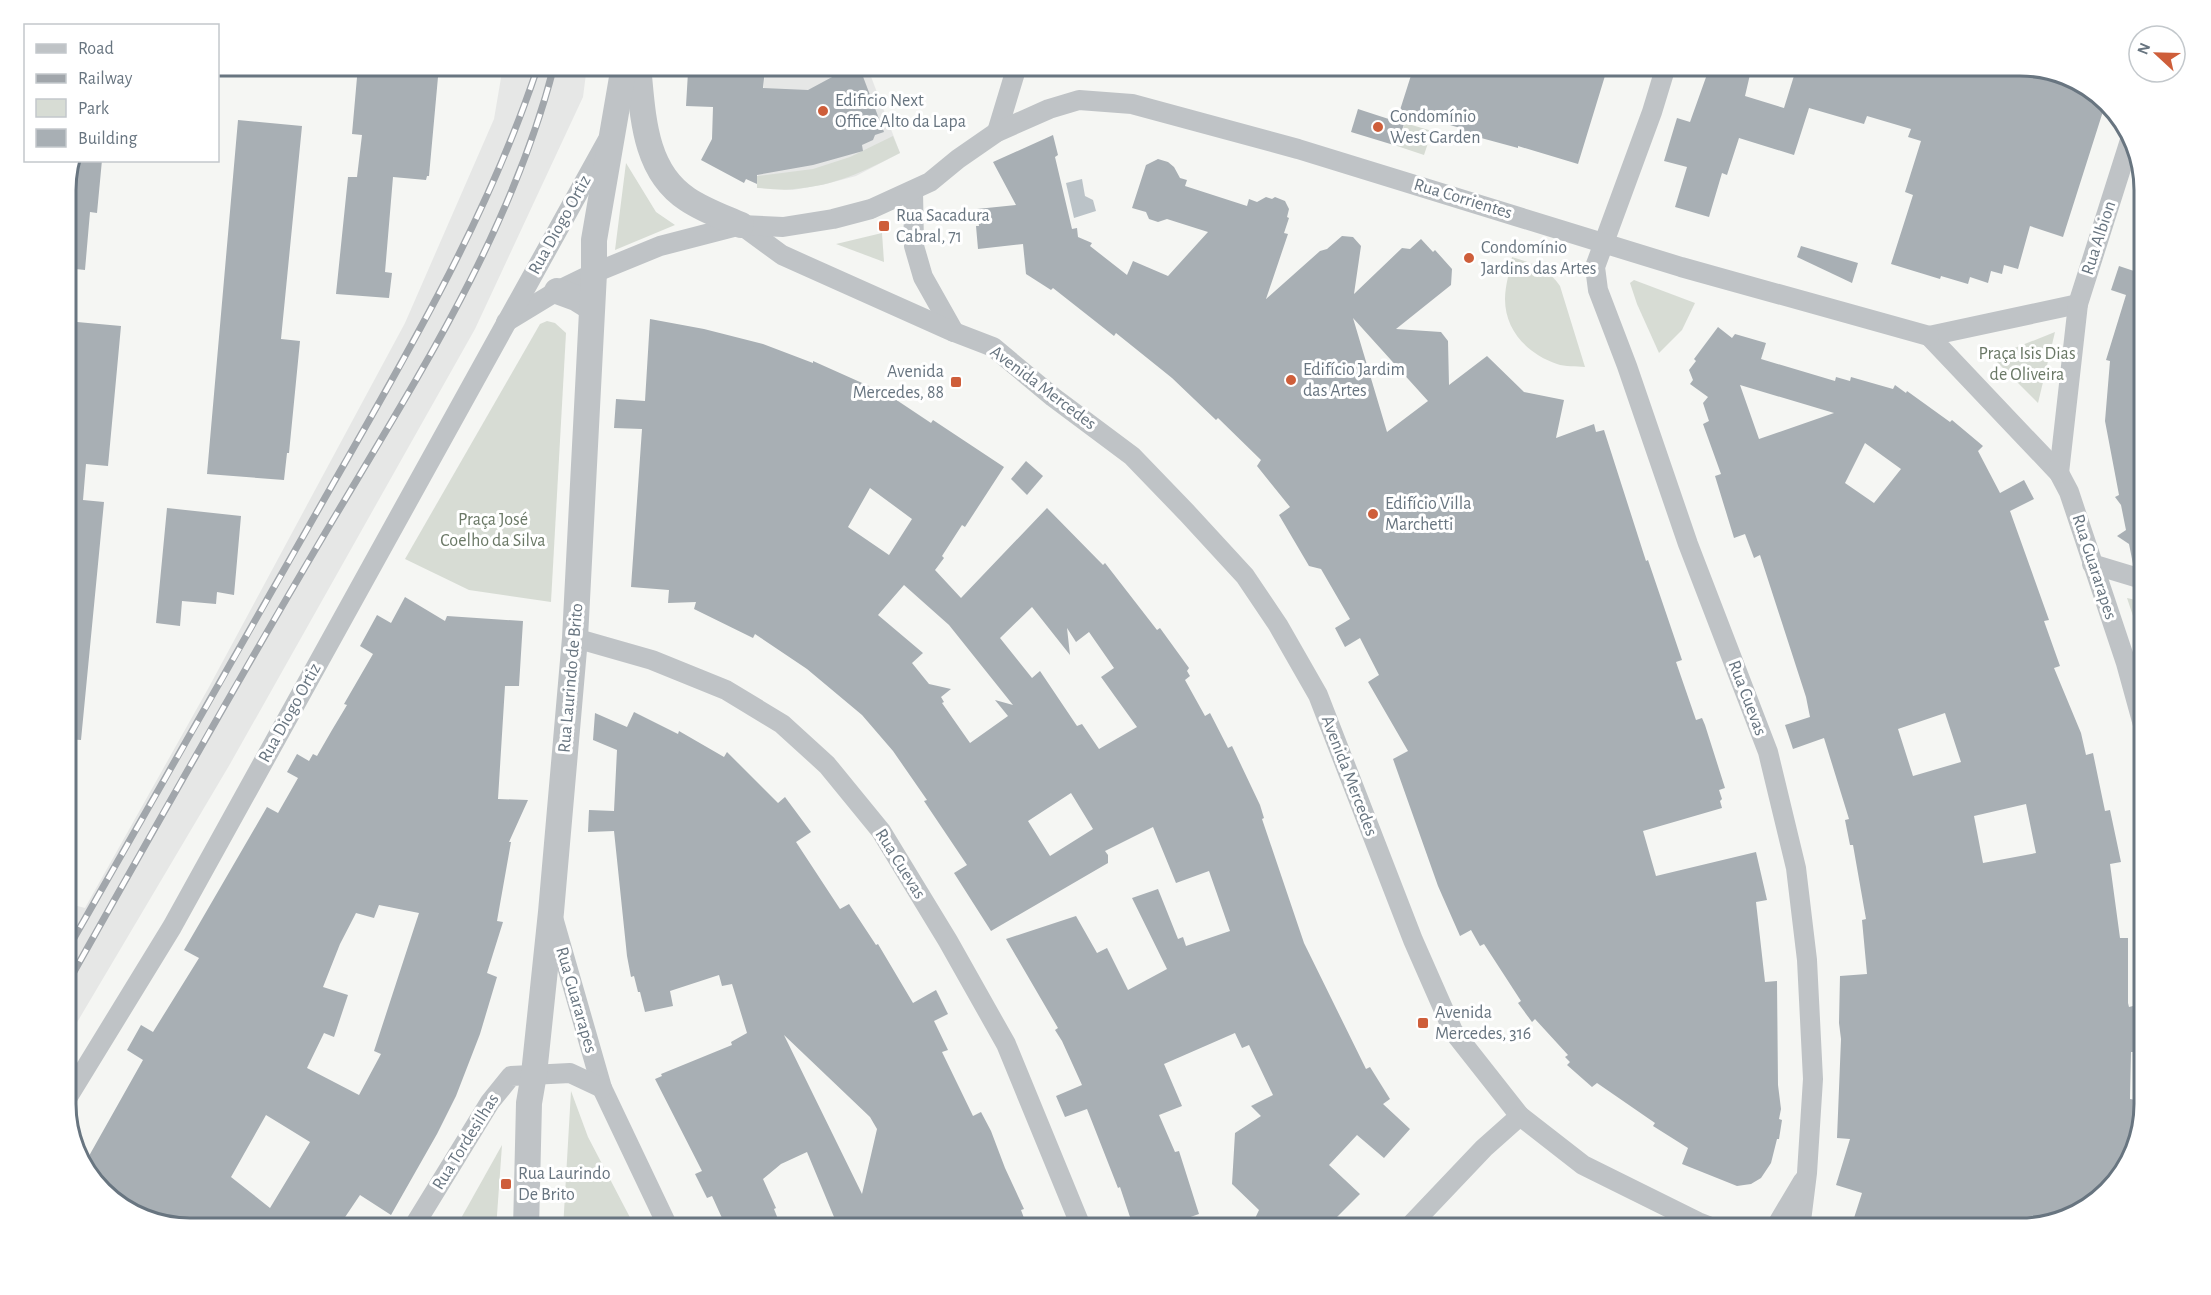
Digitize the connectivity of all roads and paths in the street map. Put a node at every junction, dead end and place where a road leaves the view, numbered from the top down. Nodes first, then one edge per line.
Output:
1 (1663, 76) edge
2 (622, 77) edge
3 (639, 77) edge
4 (1014, 77) edge
5 (614, 128) junction
6 (997, 132) junction
7 (2127, 150) edge
8 (913, 191) junction
9 (741, 225) junction
10 (1604, 242) junction
11 (602, 269) junction
12 (557, 291) junction
13 (2078, 304) junction
14 (592, 308) junction
15 (507, 322) junction
16 (954, 332) junction
17 (1929, 336) junction
18 (2059, 472) junction
19 (2092, 564) junction
20 (2134, 577) edge
21 (575, 638) junction
22 (2134, 692) edge
23 (551, 912) junction
24 (534, 1074) junction
25 (77, 1082) edge
26 (602, 1088) junction
27 (1520, 1116) junction
28 (419, 1218) edge
29 (526, 1218) edge
30 (664, 1218) edge
31 (1077, 1218) edge
32 (1417, 1218) edge
33 (1690, 1218) edge
34 (1789, 1218) edge

1 - 10 street, Rua Cuevas
2 - 5 street, Rua Laurindo de Brito
3 - 9 street
4 - 6 street
5 - 11 street, Rua Laurindo de Brito
5 - 15 street, Rua Diogo Ortiz
6 - 8 street, Rua Corrientes
6 - 10 street, Rua Corrientes
7 - 13 street, Rua Albion
8 - 9 street
8 - 16 street
9 - 11 street
9 - 16 street, Avenida Mercedes
10 - 17 street, Rua Corrientes
10 - 34 street, Rua Cuevas
11 - 12 street, Rua Diogo Ortiz
11 - 14 street, Rua Laurindo de Brito
12 - 14 street
12 - 15 street, Rua Diogo Ortiz
13 - 17 street
13 - 18 street
14 - 21 street, Rua Laurindo de Brito
15 - 25 street, Rua Diogo Ortiz
16 - 27 street, Avenida Mercedes
17 - 18 street
18 - 19 street, Rua Guararapes
19 - 20 street
19 - 22 street, Rua Guararapes
21 - 23 street, Rua Laurindo de Brito
21 - 31 street, Rua Cuevas
23 - 24 street, Rua Laurindo de Brito
23 - 26 street, Rua Guararapes
24 - 26 street, Rua Guararapes
24 - 28 street, Rua Tordesilhas
24 - 29 street, Rua Laurindo de Brito
26 - 30 street, Rua Guararapes
27 - 32 street
27 - 33 street, Avenida Mercedes

